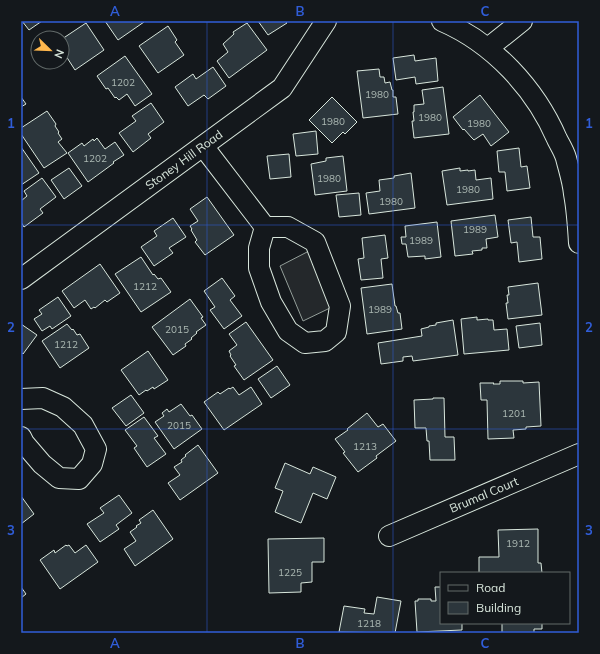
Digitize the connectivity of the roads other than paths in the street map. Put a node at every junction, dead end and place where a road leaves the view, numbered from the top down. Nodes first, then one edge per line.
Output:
1 (326, 21) edge
2 (442, 21) edge
3 (522, 21) edge
4 (488, 48) junction
5 (203, 146) junction
6 (265, 227) junction
7 (579, 236) edge
8 (21, 278) edge
9 (21, 399) edge
10 (21, 437) edge
11 (579, 454) edge
12 (389, 536) dead end

1 - 5 street, Stoney Hill Road
2 - 4 street
3 - 4 street
4 - 7 street
5 - 6 street
5 - 8 street, Stoney Hill Road
6 - 6 street
9 - 10 street
11 - 12 street, Brumal Court

